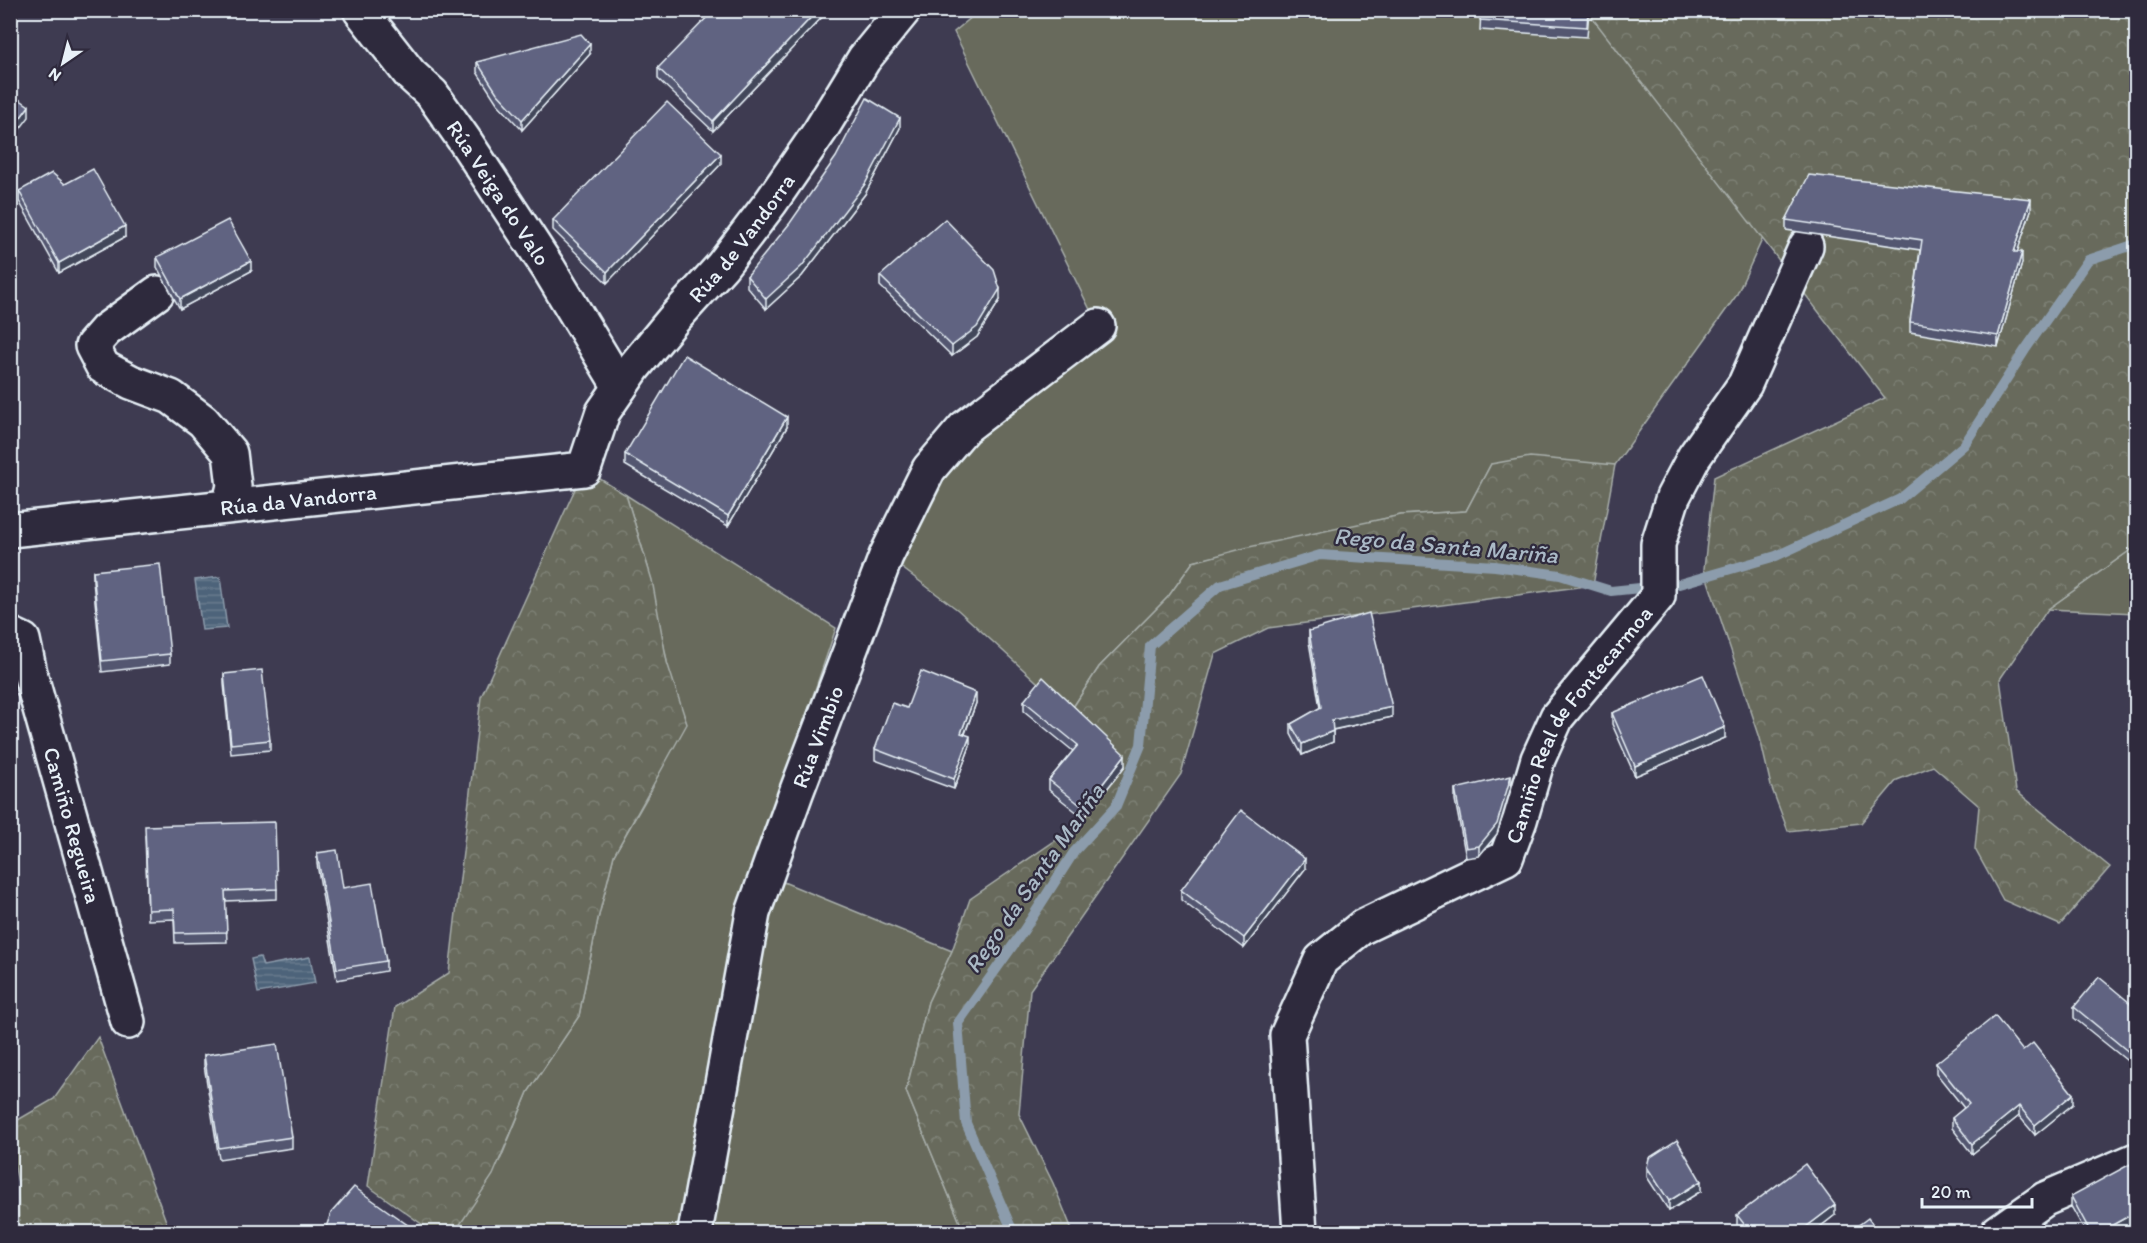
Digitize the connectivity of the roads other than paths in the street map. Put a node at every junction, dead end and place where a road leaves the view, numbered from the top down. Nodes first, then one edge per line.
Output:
1 (360, 10) edge
2 (904, 10) edge
3 (1806, 246) dead end
4 (157, 293) dead end
5 (1098, 327) dead end
6 (620, 387) junction
7 (584, 469) joint
8 (229, 506) junction
9 (10, 530) edge
10 (10, 634) edge
11 (128, 1022) dead end
12 (2136, 1160) edge
13 (695, 1233) edge
14 (1300, 1233) edge
15 (1998, 1233) edge

1 - 6 street, Rúa Veiga do Valo
2 - 6 street, Rúa de Vandorra
3 - 14 street, Camiño Real de Fontecarmoa
4 - 8 street
5 - 13 street, Rúa Vimbio
6 - 7 street, Rúa de Vandorra
7 - 8 street, Rúa da Vandorra
8 - 9 street, Rúa da Vandorra
10 - 11 street, Camiño Regueira
12 - 15 street

